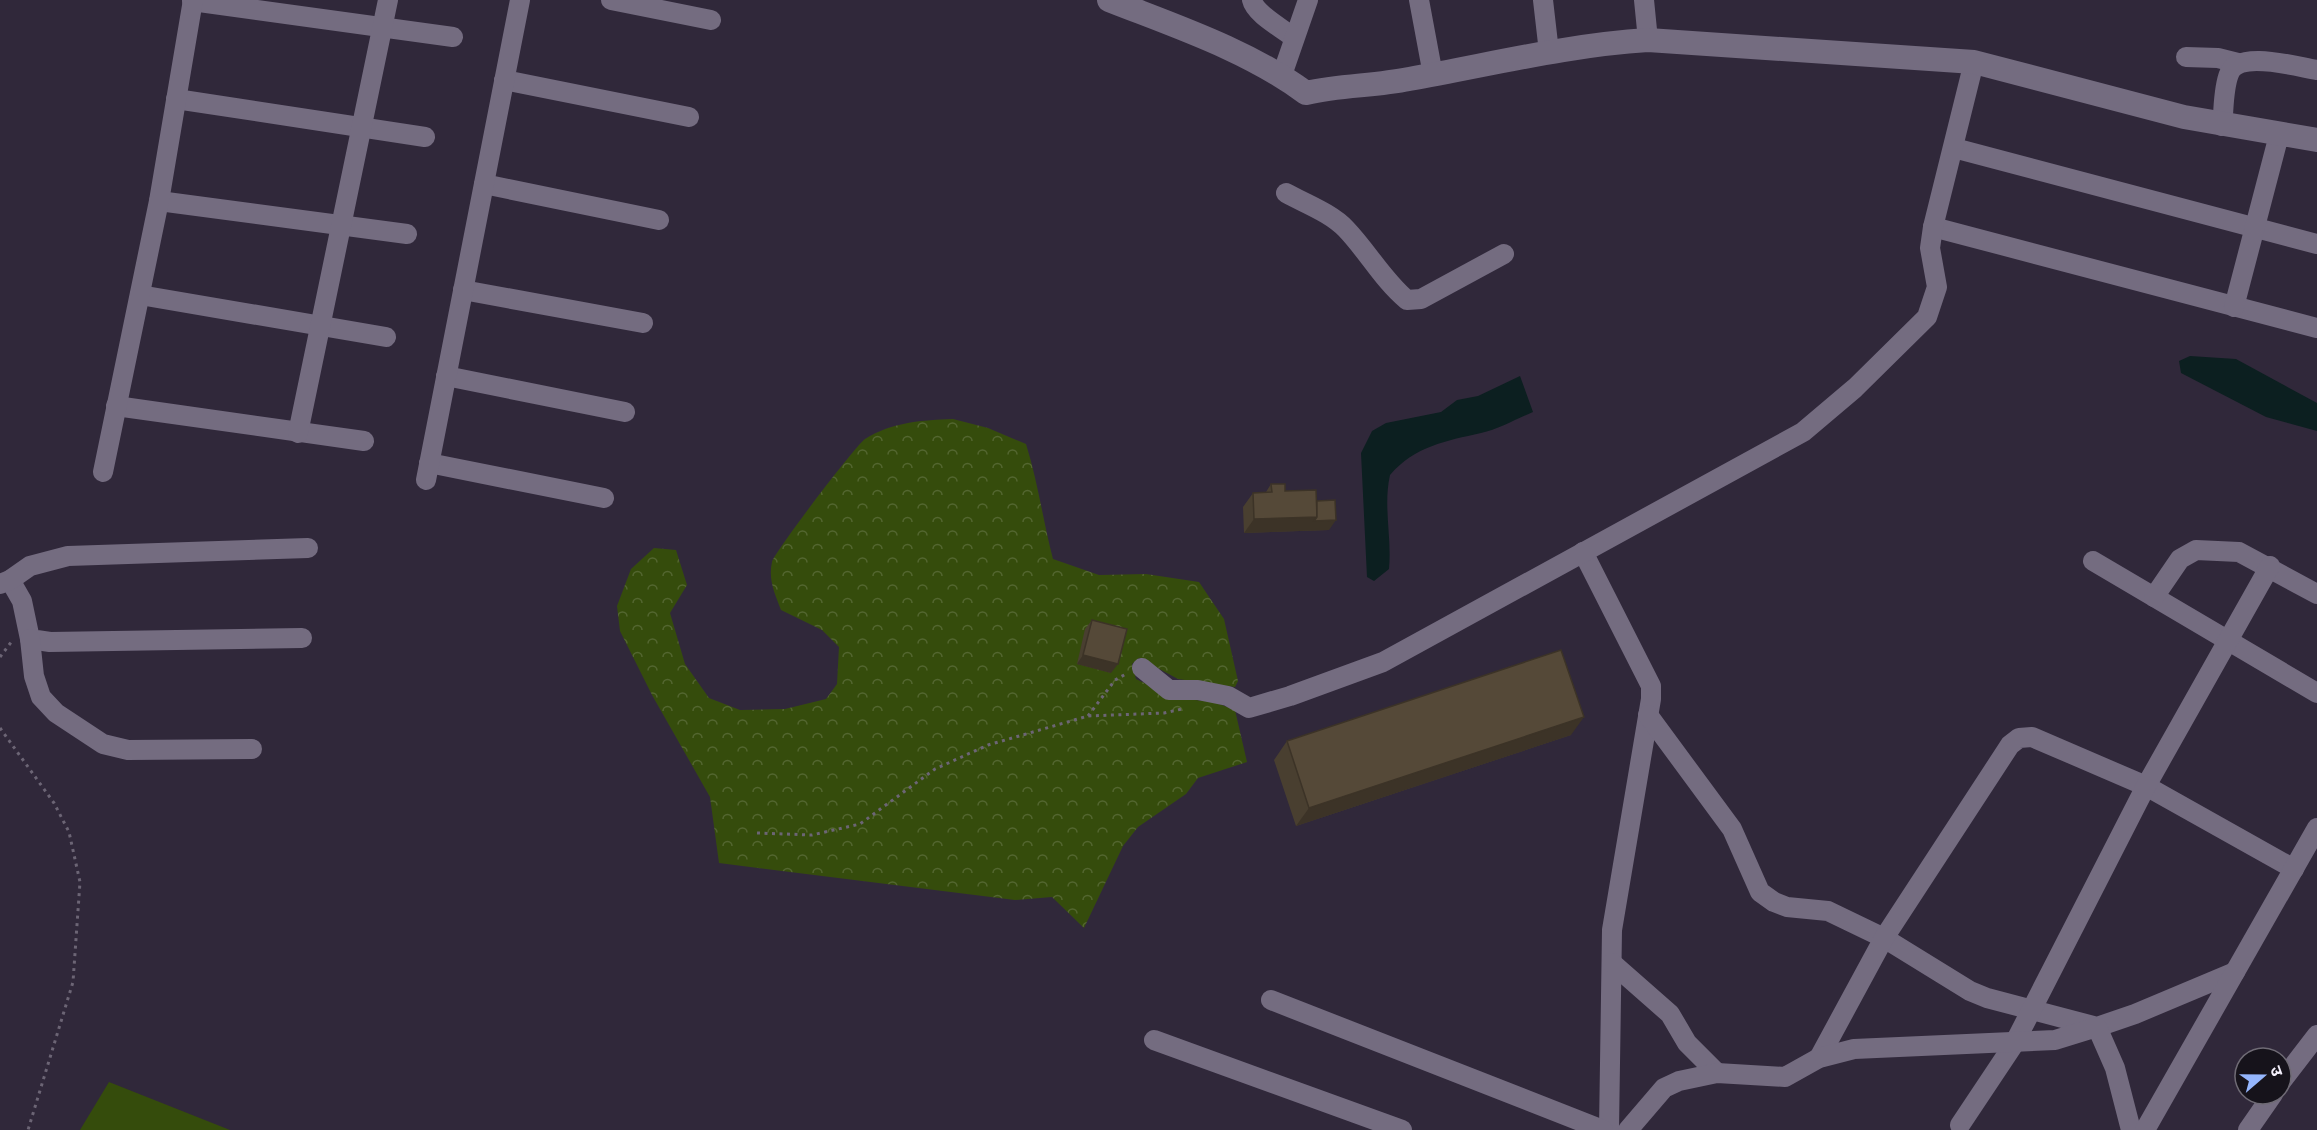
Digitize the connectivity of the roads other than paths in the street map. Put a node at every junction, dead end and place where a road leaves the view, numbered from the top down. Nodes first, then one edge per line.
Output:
1 (388, 0) edge
2 (520, 0) edge
3 (610, 0) edge
4 (1109, 0) edge
5 (1252, 0) edge
6 (1308, 0) edge
7 (1419, 0) edge
8 (1543, 0) edge
9 (1644, 0) edge
10 (192, 1) edge
11 (711, 20) dead end
12 (382, 27) junction
13 (453, 37) dead end
14 (1293, 37) junction
15 (1648, 40) junction
16 (1549, 52) junction
17 (2186, 57) dead end
18 (1974, 62) junction
19 (2238, 63) junction
20 (2317, 70) edge
21 (1282, 75) junction
22 (1433, 75) junction
23 (504, 80) junction
24 (176, 99) junction
25 (688, 117) dead end
26 (2222, 126) junction
27 (361, 128) junction
28 (2279, 135) junction
29 (425, 137) dead end
30 (2317, 140) edge
31 (1954, 148) junction
32 (484, 184) junction
33 (1286, 194) dead end
34 (159, 201) junction
35 (659, 220) dead end
36 (341, 225) junction
37 (1933, 227) junction
38 (2255, 227) junction
39 (407, 234) dead end
40 (2317, 244) edge
41 (1504, 254) dead end
42 (463, 290) junction
43 (140, 295) junction
44 (2234, 307) junction
45 (643, 323) dead end
46 (320, 326) junction
47 (2317, 328) edge
48 (386, 337) dead end
49 (446, 376) junction
50 (116, 406) junction
51 (626, 412) dead end
52 (298, 433) junction
53 (364, 441) dead end
54 (103, 472) dead end
55 (604, 498) dead end
56 (308, 548) dead end
57 (1583, 552) junction
58 (2093, 561) dead end
59 (2270, 566) junction
60 (5, 582) edge
61 (2317, 594) edge
62 (2154, 597) junction
63 (302, 638) dead end
64 (30, 639) junction
65 (2229, 641) junction
66 (1142, 668) road end
67 (2317, 693) edge
68 (1648, 715) junction
69 (252, 749) dead end
70 (2146, 786) junction
71 (2317, 828) edge
72 (2294, 869) junction
73 (1884, 938) junction
74 (1611, 963) junction
75 (2235, 972) junction
76 (1271, 1000) dead end
77 (2029, 1008) junction
78 (2097, 1027) junction
79 (2317, 1035) edge
80 (1154, 1040) dead end
81 (2014, 1044) junction
82 (1819, 1058) junction
83 (2293, 1066) edge
84 (1718, 1073) junction
85 (2265, 1106) edge
86 (1960, 1125) dead end
87 (1632, 1129) edge
88 (1402, 1130) edge
89 (1603, 1130) edge
90 (1609, 1130) edge
91 (2131, 1130) edge
92 (2145, 1130) edge
93 (2248, 1130) edge

1 - 12 street
2 - 23 street
3 - 11 street
4 - 21 street
5 - 14 street
6 - 14 street
7 - 22 street
8 - 16 street
9 - 15 street
10 - 12 street
10 - 24 street
12 - 13 street
12 - 27 street
14 - 21 street
15 - 16 street
15 - 18 street
16 - 22 street
17 - 19 street
18 - 26 street
18 - 31 street
19 - 20 street
19 - 26 street
21 - 22 street
23 - 25 street
23 - 32 street
24 - 27 street
24 - 34 street
26 - 28 street
27 - 29 street
27 - 36 street
28 - 30 street
28 - 38 street
31 - 37 street
31 - 38 street
32 - 35 street
32 - 42 street
33 - 41 street
34 - 36 street
34 - 43 street
36 - 39 street
36 - 46 street
37 - 44 street
37 - 57 street
38 - 40 street
38 - 44 street
42 - 45 street
42 - 49 street
43 - 46 street
43 - 50 street
44 - 47 street
46 - 48 street
46 - 52 street
49 - 51 street
49 - 55 street
50 - 52 street
50 - 54 street
52 - 53 street
56 - 60 street
57 - 66 street
57 - 68 street
58 - 62 street
59 - 61 street
59 - 62 street
59 - 65 street
60 - 64 street
62 - 65 street
63 - 64 street
64 - 69 street
65 - 67 street
65 - 70 street
68 - 73 street
68 - 74 street
70 - 72 street
70 - 73 street
70 - 77 street
71 - 72 street
72 - 75 street
73 - 77 street
73 - 82 street
74 - 84 street
74 - 90 street
75 - 78 street
75 - 92 street
76 - 89 street
77 - 78 street
77 - 81 street
78 - 81 street
78 - 91 street
79 - 83 street
80 - 88 street
81 - 82 street
81 - 86 street
82 - 84 street
84 - 87 street
85 - 93 street

